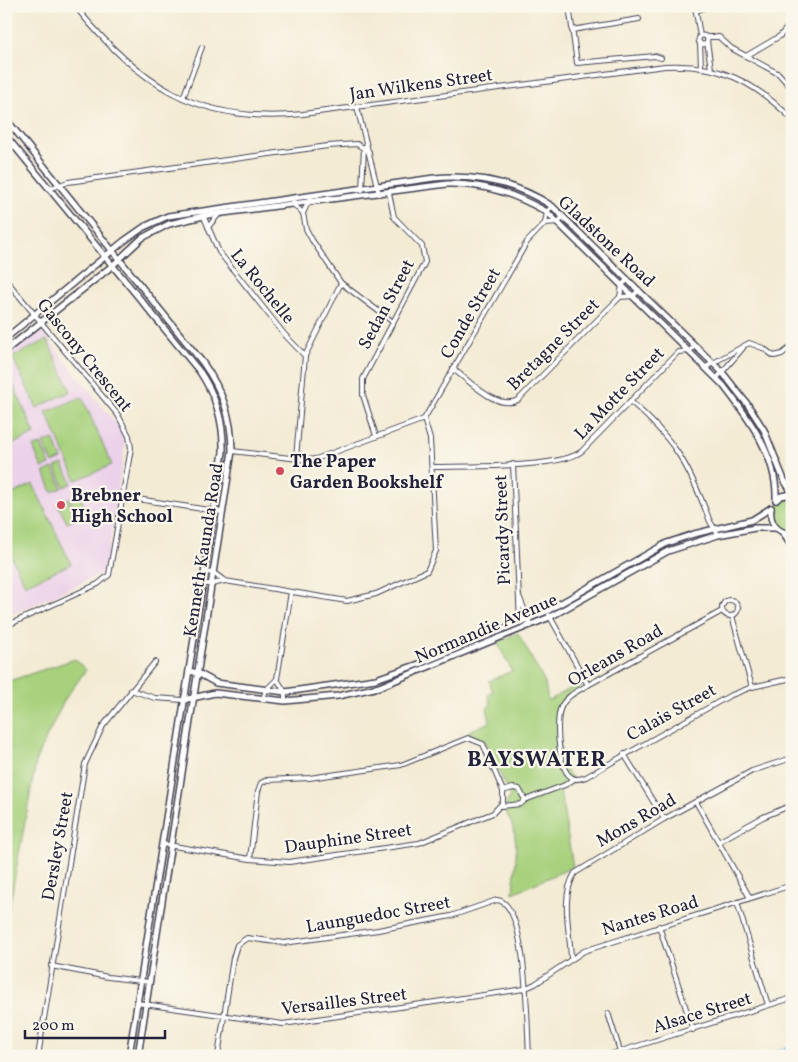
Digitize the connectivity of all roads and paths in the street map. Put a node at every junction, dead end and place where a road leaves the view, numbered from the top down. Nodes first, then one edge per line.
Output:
1 (75, 6) edge
2 (569, 6) edge
3 (708, 6) edge
4 (696, 9) edge
5 (639, 19) dead end
6 (792, 22) edge
7 (572, 30) junction
8 (700, 36) junction
9 (707, 39) junction
10 (700, 43) junction
11 (202, 47) dead end
12 (746, 56) junction
13 (661, 58) dead end
14 (701, 67) junction
15 (711, 69) junction
16 (792, 89) edge
17 (183, 98) junction
18 (357, 107) junction
19 (6, 119) edge
20 (792, 119) edge
21 (6, 136) edge
22 (364, 142) junction
23 (364, 149) junction
24 (369, 152) junction
25 (396, 183) junction
26 (58, 184) junction
27 (378, 186) junction
28 (362, 188) junction
29 (49, 189) junction
30 (397, 192) junction
31 (389, 193) junction
32 (379, 194) junction
33 (308, 196) junction
34 (363, 196) junction
35 (293, 197) junction
36 (309, 204) junction
37 (294, 205) junction
38 (552, 206) junction
39 (220, 210) junction
40 (547, 212) junction
41 (203, 213) junction
42 (303, 213) junction
43 (563, 217) junction
44 (558, 222) junction
45 (545, 223) junction
46 (208, 227) junction
47 (113, 250) junction
48 (105, 258) junction
49 (119, 259) junction
50 (112, 266) junction
51 (628, 279) junction
52 (6, 280) edge
53 (341, 283) junction
54 (622, 285) junction
55 (639, 290) junction
56 (633, 296) junction
57 (620, 297) junction
58 (34, 315) junction
59 (40, 322) junction
60 (393, 322) junction
61 (685, 335) junction
62 (6, 338) edge
63 (185, 341) junction
64 (679, 341) junction
65 (695, 345) junction
66 (792, 346) edge
67 (179, 347) junction
68 (744, 347) junction
69 (6, 350) edge
70 (690, 350) junction
71 (678, 352) junction
72 (305, 356) junction
73 (713, 362) junction
74 (706, 367) junction
75 (453, 369) junction
76 (722, 372) junction
77 (717, 378) junction
78 (630, 401) junction
79 (424, 419) junction
80 (376, 436) junction
81 (232, 451) junction
82 (296, 458) junction
83 (513, 464) junction
84 (432, 467) junction
85 (792, 493) edge
86 (124, 497) junction
87 (776, 500) junction
88 (771, 508) junction
89 (213, 511) junction
90 (222, 512) junction
91 (710, 523) junction
92 (716, 528) junction
93 (776, 528) junction
94 (707, 531) junction
95 (783, 533) junction
96 (792, 534) edge
97 (718, 535) junction
98 (708, 538) junction
99 (792, 547) edge
100 (204, 572) junction
101 (214, 573) junction
102 (225, 581) junction
103 (202, 584) junction
104 (212, 584) junction
105 (291, 592) junction
106 (519, 596) junction
107 (547, 610) junction
108 (722, 611) junction
109 (198, 615) junction
110 (732, 616) junction
111 (207, 617) junction
112 (550, 617) junction
113 (528, 619) junction
114 (520, 622) junction
115 (6, 626) edge
116 (531, 626) junction
117 (522, 630) junction
118 (155, 662) dead end
119 (189, 671) junction
120 (198, 673) junction
121 (792, 678) edge
122 (277, 679) junction
123 (358, 683) junction
124 (588, 685) junction
125 (752, 687) junction
126 (131, 690) junction
127 (266, 690) junction
128 (285, 692) junction
129 (360, 692) junction
130 (193, 698) junction
131 (183, 700) junction
132 (263, 700) junction
133 (285, 701) junction
134 (624, 754) junction
135 (792, 758) edge
136 (572, 778) junction
137 (503, 791) junction
138 (525, 800) junction
139 (696, 802) junction
140 (792, 805) edge
141 (501, 806) junction
142 (664, 819) junction
143 (718, 842) junction
144 (162, 844) junction
145 (171, 846) junction
146 (250, 859) junction
147 (792, 885) edge
148 (750, 898) junction
149 (737, 902) junction
150 (659, 926) junction
151 (571, 958) junction
152 (51, 966) junction
153 (140, 981) junction
154 (149, 982) junction
155 (524, 989) junction
156 (792, 998) edge
157 (137, 1003) junction
158 (146, 1004) junction
159 (768, 1005) junction
160 (608, 1013) dead end
161 (224, 1016) junction
162 (693, 1030) junction
163 (620, 1051) junction
164 (38, 1056) edge
165 (129, 1056) edge
166 (138, 1056) edge
167 (218, 1056) edge
168 (529, 1056) edge
169 (605, 1056) edge

1 - 17 street, Jan Wilkens Street
2 - 7 street
3 - 4 street
4 - 8 street
5 - 7 street
6 - 12 street
7 - 13 street
8 - 9 street
8 - 10 street
9 - 10 street
9 - 12 street
9 - 15 street
10 - 14 street
11 - 17 street
12 - 16 street
14 - 15 street, Jan Wilkens Street
14 - 18 street, Jan Wilkens Street
15 - 20 street, Jan Wilkens Street
17 - 18 street, Jan Wilkens Street
18 - 22 street
19 - 26 street, Kenneth Kaunda Road
21 - 29 street, Kenneth Kaunda Road
22 - 23 street
22 - 24 street
23 - 24 street
23 - 26 street
23 - 28 street
24 - 27 street
25 - 27 street, Gladstone Road
25 - 30 street
25 - 38 street, Gladstone Road
26 - 29 street
26 - 47 street, Kenneth Kaunda Road
27 - 28 street, Gladstone Road
27 - 32 street
28 - 33 street, Gladstone Road
28 - 34 street
29 - 48 street, Kenneth Kaunda Road
30 - 31 street, Gladstone Road
30 - 40 street, Gladstone Road
31 - 32 street, Gladstone Road
31 - 60 street, Sedan Street
32 - 34 street, Gladstone Road
33 - 35 street, Gladstone Road
33 - 36 street
34 - 36 street, Gladstone Road
35 - 37 street
35 - 39 street, Gladstone Road
36 - 37 street, Gladstone Road
36 - 42 street
37 - 39 street, Gladstone Road
37 - 42 street
38 - 40 street
38 - 43 street, Gladstone Road
39 - 41 street, Gladstone Road
39 - 46 street
40 - 44 street, Gladstone Road
40 - 45 street
41 - 46 street, La Rochelle
41 - 47 street, Gladstone Road
41 - 49 street, Gladstone Road
42 - 53 street
43 - 44 street
43 - 51 street, Gladstone Road
44 - 45 street
44 - 54 street, Gladstone Road
45 - 75 street, Conde Street
46 - 72 street, La Rochelle
47 - 48 street, Gladstone Road
47 - 49 street, Kenneth Kaunda Road
48 - 50 street, Kenneth Kaunda Road
48 - 58 street, Gladstone Road
49 - 50 street, Gladstone Road
49 - 63 street, Kenneth Kaunda Road
50 - 59 street, Gladstone Road
50 - 67 street, Kenneth Kaunda Road
51 - 54 street
51 - 55 street, Gladstone Road
52 - 58 street, Gascony Crescent
53 - 60 street
53 - 72 street
54 - 56 street, Gladstone Road
54 - 57 street, Bretagne Street
55 - 56 street
55 - 61 street, Gladstone Road
56 - 57 street, Bretagne Street
56 - 64 street, Gladstone Road
57 - 75 street, Bretagne Street
58 - 59 street, Gascony Crescent
58 - 62 street, Gladstone Road
59 - 69 street, Gladstone Road
59 - 86 street, Gascony Crescent
60 - 80 street, Sedan Street
61 - 64 street, La Motte Street
61 - 65 street, Gladstone Road
63 - 67 street
63 - 81 street, Kenneth Kaunda Road
64 - 70 street, Gladstone Road
64 - 71 street, La Motte Street
65 - 70 street, La Motte Street
65 - 73 street, Gladstone Road
66 - 68 street
67 - 89 street, Kenneth Kaunda Road
68 - 73 street
68 - 76 street
70 - 71 street, La Motte Street
70 - 74 street, Gladstone Road
71 - 78 street, La Motte Street
72 - 82 street
73 - 74 street
73 - 76 street, Gladstone Road
74 - 77 street, Gladstone Road
75 - 79 street, Conde Street
76 - 77 street
76 - 85 street, Gladstone Road
77 - 87 street, Gladstone Road
78 - 83 street, La Motte Street
78 - 91 street
79 - 80 street
79 - 84 street
80 - 82 street
81 - 82 street
81 - 90 street, Kenneth Kaunda Road
83 - 84 street, La Motte Street
83 - 106 street, Picardy Street
84 - 105 street
85 - 87 street
86 - 89 street
86 - 115 street, Gascony Crescent
87 - 88 street
88 - 92 street, Normandie Avenue
88 - 93 street
89 - 90 street
89 - 100 street, Kenneth Kaunda Road
90 - 101 street, Kenneth Kaunda Road
91 - 92 street
91 - 94 street
92 - 94 street, Normandie Avenue
92 - 97 street
93 - 95 street
93 - 97 street, Normandie Avenue
94 - 98 street
94 - 107 street, Normandie Avenue
95 - 96 street
95 - 99 street
97 - 98 street, Normandie Avenue
98 - 112 street, Normandie Avenue
100 - 101 street
100 - 103 street, Kenneth Kaunda Road
101 - 102 street
101 - 104 street, Kenneth Kaunda Road
102 - 104 street
102 - 105 street
103 - 104 street
103 - 109 street, Kenneth Kaunda Road
104 - 111 street, Kenneth Kaunda Road
105 - 122 street
106 - 113 street, Picardy Street
106 - 114 street, Picardy Street
107 - 112 street
107 - 113 street, Normandie Avenue
108 - 110 street
108 - 110 street
108 - 124 street, Orleans Road
109 - 111 street
109 - 119 street, Kenneth Kaunda Road
110 - 125 street
111 - 120 street, Kenneth Kaunda Road
112 - 116 street, Normandie Avenue
112 - 124 street
113 - 114 street, Normandie Avenue
113 - 116 street, Picardy Street
114 - 117 street, Picardy Street
114 - 123 street, Normandie Avenue
116 - 117 street, Normandie Avenue
117 - 129 street, Normandie Avenue
118 - 126 street, Dersley Street
119 - 120 street, Normandie Avenue
119 - 131 street, Kenneth Kaunda Road
120 - 127 street, Normandie Avenue
120 - 130 street, Kenneth Kaunda Road
121 - 125 street, Calais Street
122 - 127 street
122 - 128 street
123 - 128 street, Normandie Avenue
123 - 129 street
124 - 136 street, Orleans Road
125 - 134 street, Calais Street
126 - 131 street
126 - 152 street, Dersley Street
127 - 128 street, Normandie Avenue
127 - 132 street
128 - 133 street
129 - 133 street, Normandie Avenue
130 - 131 street, Normandie Avenue
130 - 132 street, Normandie Avenue
130 - 145 street, Kenneth Kaunda Road
131 - 144 street, Kenneth Kaunda Road
132 - 133 street, Normandie Avenue
134 - 136 street, Calais Street
134 - 142 street
135 - 139 street, Mons Road
136 - 138 street, Calais Street
137 - 138 street
137 - 141 street
137 - 146 street
138 - 141 street, Dauphine Street
139 - 142 street, Mons Road
139 - 143 street
140 - 143 street
141 - 146 street, Dauphine Street
142 - 151 street, Mons Road
143 - 148 street
144 - 145 street, Dauphine Street
144 - 153 street, Kenneth Kaunda Road
145 - 146 street, Dauphine Street
145 - 154 street, Kenneth Kaunda Road
147 - 148 street, Nantes Road
148 - 149 street, Nantes Road
149 - 150 street, Nantes Road
149 - 159 street
150 - 151 street, Nantes Road
150 - 162 street
151 - 155 street, Nantes Road
152 - 153 street
152 - 164 street, Dersley Street
153 - 154 street
153 - 157 street, Kenneth Kaunda Road
154 - 158 street, Kenneth Kaunda Road
155 - 161 street, Versailles Street
155 - 161 street, Launguedoc Street
155 - 168 street
156 - 159 street, Alsace Street
157 - 158 street, Versailles Street
157 - 165 street, Kenneth Kaunda Road
158 - 161 street, Versailles Street
158 - 166 street, Kenneth Kaunda Road
159 - 162 street, Alsace Street
160 - 163 street
161 - 167 street
162 - 163 street, Alsace Street
163 - 169 street, Alsace Street

